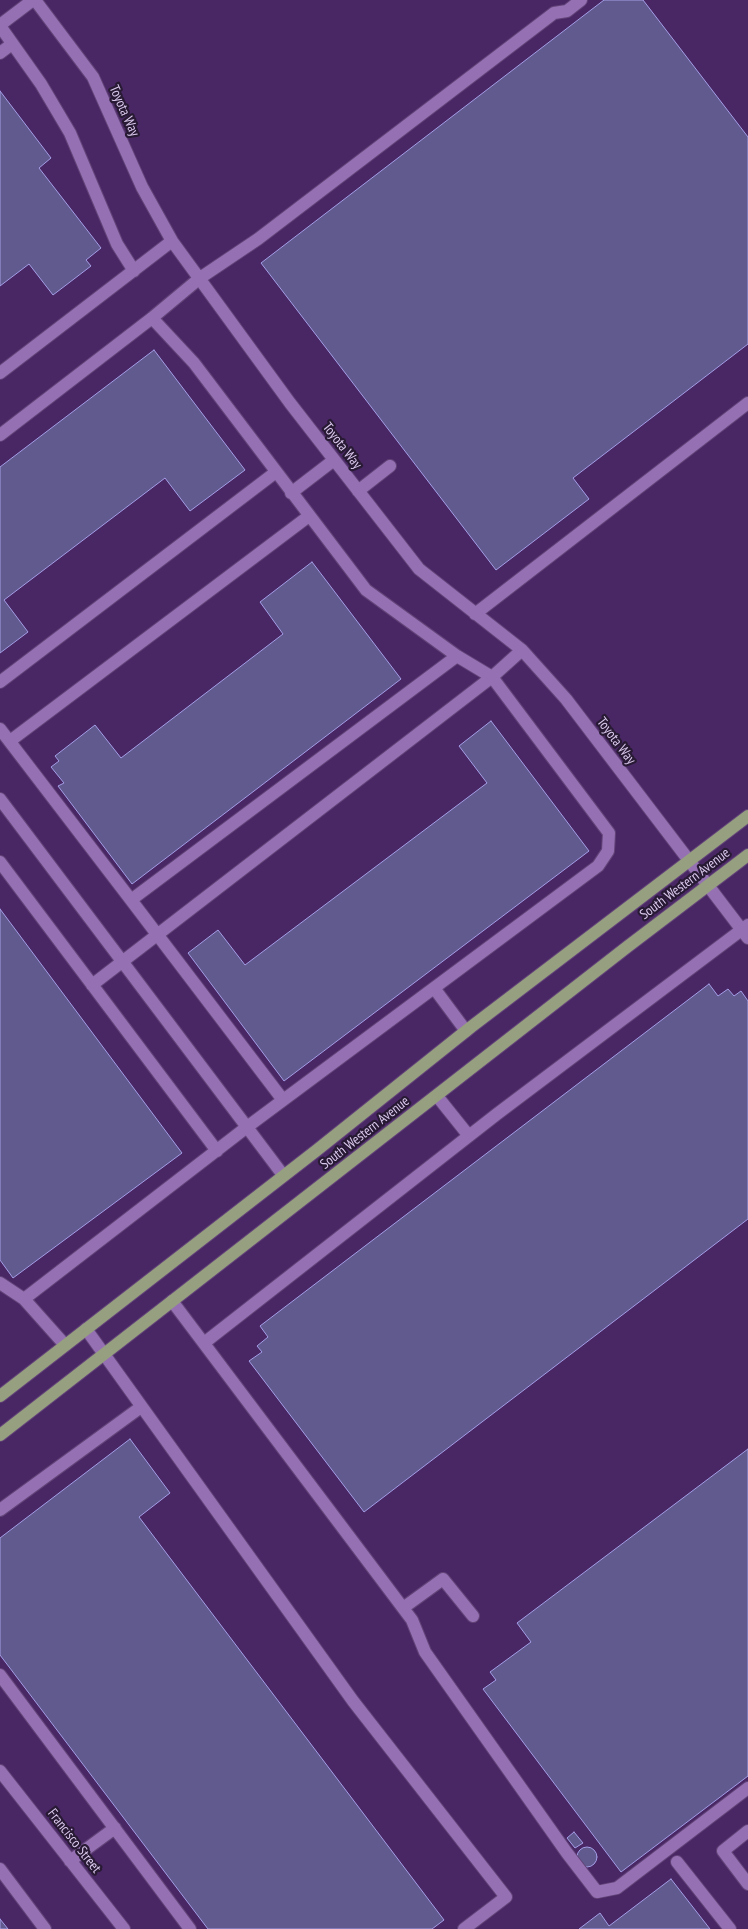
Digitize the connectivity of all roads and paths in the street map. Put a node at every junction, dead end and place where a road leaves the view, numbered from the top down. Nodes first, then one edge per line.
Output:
1 (34, 0) edge
2 (581, 0) edge
3 (0, 26) edge
4 (12, 44) junction
5 (0, 54) edge
6 (172, 241) junction
7 (134, 271) junction
8 (200, 278) junction
9 (152, 318) junction
10 (0, 373) edge
11 (748, 403) edge
12 (0, 435) edge
13 (334, 460) junction
14 (390, 466) dead end
15 (276, 472) junction
16 (358, 491) junction
17 (291, 493) junction
18 (309, 516) junction
19 (475, 614) junction
20 (522, 650) junction
21 (457, 656) junction
22 (492, 677) junction
23 (0, 682) edge
24 (0, 729) edge
25 (10, 742) junction
26 (0, 799) edge
27 (748, 816) edge
28 (748, 854) edge
29 (689, 861) junction
30 (0, 862) edge
31 (708, 885) junction
32 (131, 900) junction
33 (746, 931) edge
34 (158, 936) junction
35 (123, 962) junction
36 (92, 985) junction
37 (434, 988) junction
38 (466, 1031) junction
39 (436, 1096) junction
40 (283, 1100) junction
41 (247, 1127) junction
42 (469, 1136) junction
43 (217, 1150) junction
44 (283, 1175) junction
45 (0, 1284) edge
46 (24, 1299) junction
47 (172, 1301) junction
48 (86, 1329) junction
49 (204, 1343) junction
50 (65, 1345) junction
51 (104, 1354) junction
52 (0, 1396) edge
53 (141, 1407) junction
54 (0, 1435) edge
55 (0, 1510) edge
56 (403, 1608) junction
57 (473, 1616) dead end
58 (0, 1675) edge
59 (0, 1770) edge
60 (748, 1788) edge
61 (114, 1828) junction
62 (748, 1831) edge
63 (70, 1861) junction
64 (677, 1862) dead end
65 (0, 1869) edge
66 (748, 1884) edge
67 (45, 1929) edge
68 (124, 1929) edge
69 (190, 1929) edge
70 (464, 1929) edge
71 (730, 1929) edge

1 - 3 street
1 - 6 street, Toyota Way
2 - 8 street
3 - 4 street
4 - 5 street
4 - 7 street
6 - 7 street
6 - 8 street, Toyota Way
7 - 10 street
8 - 9 street
8 - 13 street, Toyota Way
9 - 12 street
9 - 15 street
11 - 19 street
13 - 16 street, Toyota Way
13 - 17 street
14 - 16 street
15 - 17 street
15 - 23 street
16 - 19 street, Toyota Way
17 - 18 street
18 - 21 street
18 - 25 street
19 - 20 street, Toyota Way
20 - 22 street
20 - 29 street, Toyota Way
21 - 22 street
21 - 32 street
22 - 34 street
22 - 37 street
24 - 25 street
25 - 32 street
26 - 35 street
27 - 29 main road, South Western Avenue
28 - 31 main road, South Western Avenue
29 - 31 street, Toyota Way
29 - 38 main road, South Western Avenue
30 - 36 street
31 - 33 street, Toyota Way
31 - 39 main road, South Western Avenue
32 - 34 street
33 - 42 street
34 - 35 street
34 - 40 street
35 - 36 street
35 - 41 street
36 - 43 street
37 - 38 street
37 - 40 street
38 - 44 main road, South Western Avenue
39 - 42 street
39 - 47 main road, South Western Avenue
40 - 41 street
41 - 43 street
41 - 44 street
42 - 49 street
43 - 46 street
44 - 48 main road, South Western Avenue
45 - 46 street
46 - 50 street
47 - 49 street
47 - 51 main road, South Western Avenue
48 - 50 main road, South Western Avenue
48 - 51 street
49 - 56 street
50 - 52 main road, South Western Avenue
51 - 53 street
51 - 54 main road, South Western Avenue
53 - 55 street
53 - 70 street
56 - 57 street
56 - 60 street
58 - 61 street
59 - 63 street, Francisco Street
61 - 63 street
61 - 69 street
62 - 66 street
63 - 68 street, Francisco Street
64 - 71 street
65 - 67 street

